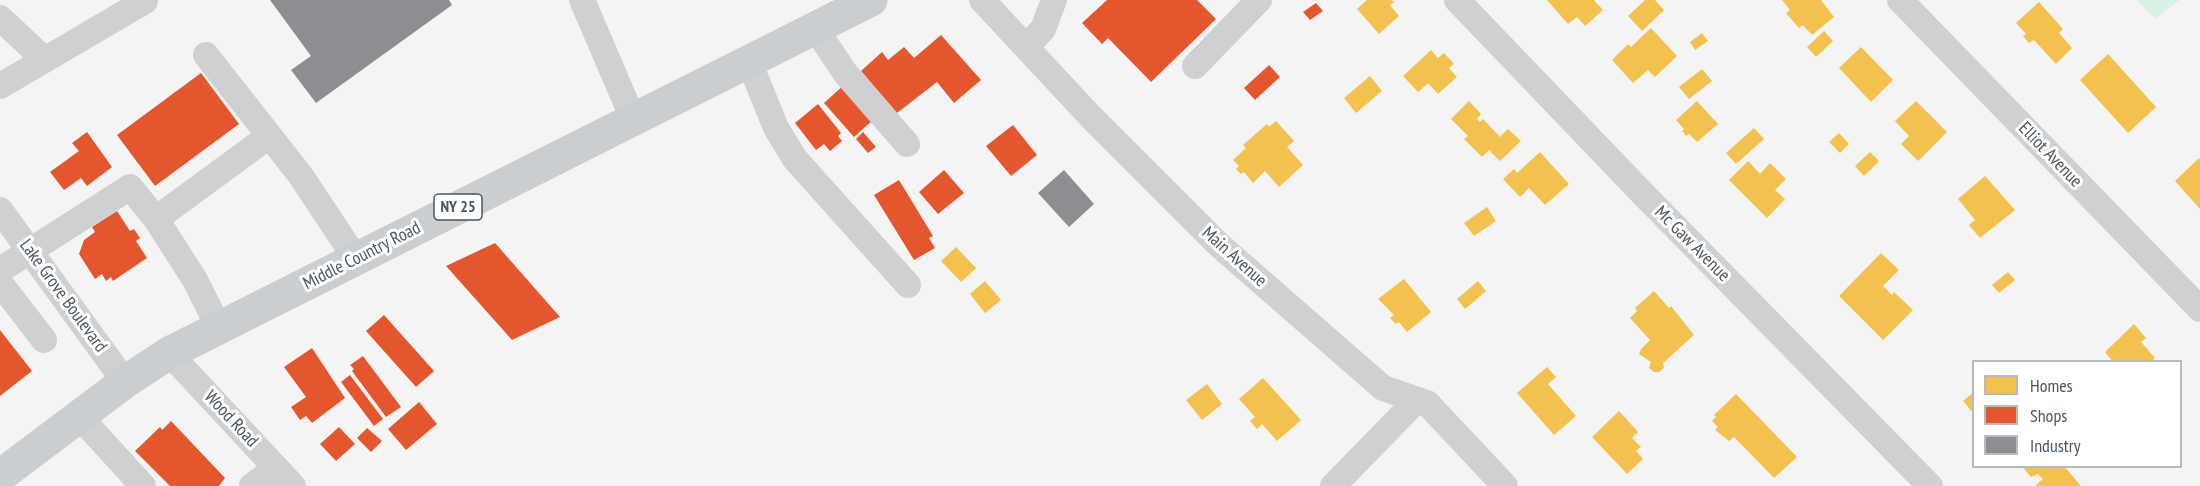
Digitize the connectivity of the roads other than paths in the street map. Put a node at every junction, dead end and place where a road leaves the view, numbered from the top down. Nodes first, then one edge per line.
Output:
1 (582, 0) edge
2 (871, 0) edge
3 (982, 0) edge
4 (1054, 0) edge
5 (1259, 0) edge
6 (1457, 0) edge
7 (1900, 0) edge
8 (146, 1) edge
9 (0, 18) edge
10 (815, 28) junction
11 (1026, 47) junction
12 (206, 55) dead end
13 (45, 60) junction
14 (748, 62) junction
15 (1195, 66) dead end
16 (0, 86) edge
17 (633, 119) junction
18 (269, 136) junction
19 (907, 144) dead end
20 (0, 210) edge
21 (156, 219) junction
22 (30, 250) junction
23 (356, 259) junction
24 (0, 270) edge
25 (0, 283) edge
26 (908, 285) dead end
27 (2200, 309) edge
28 (219, 328) junction
29 (44, 340) dead end
30 (170, 353) junction
31 (125, 382) junction
32 (1417, 399) junction
33 (79, 416) junction
34 (0, 476) edge
35 (284, 477) edge
36 (143, 486) edge
37 (252, 486) edge
38 (1333, 486) edge
39 (1505, 486) edge
40 (1930, 486) edge

1 - 17 street
2 - 10 main road, Middle Country Road / NY 25
3 - 11 street, Main Avenue
4 - 11 street
5 - 15 street
6 - 40 street, Mc Gaw Avenue
7 - 27 street, Elliot Avenue
8 - 13 street
9 - 13 street
10 - 14 main road, Middle Country Road / NY 25
10 - 19 street
11 - 32 street, Main Avenue
12 - 18 street
13 - 16 street
14 - 17 main road, Middle Country Road / NY 25
14 - 26 street
17 - 23 main road, Middle Country Road / NY 25
18 - 21 street
18 - 23 street
20 - 22 street, Lake Grove Boulevard
21 - 22 street
21 - 28 street
22 - 24 street
22 - 31 street, Lake Grove Boulevard
23 - 28 main road, Middle Country Road / NY 25
25 - 29 street
28 - 30 main road, Middle Country Road / NY 25
30 - 31 main road, Middle Country Road / NY 25
30 - 35 street, Wood Road
31 - 33 main road, Middle Country Road / NY 25
32 - 38 street
32 - 39 street, Main Avenue
33 - 34 main road, Middle Country Road / NY 25
33 - 36 street
35 - 37 street

